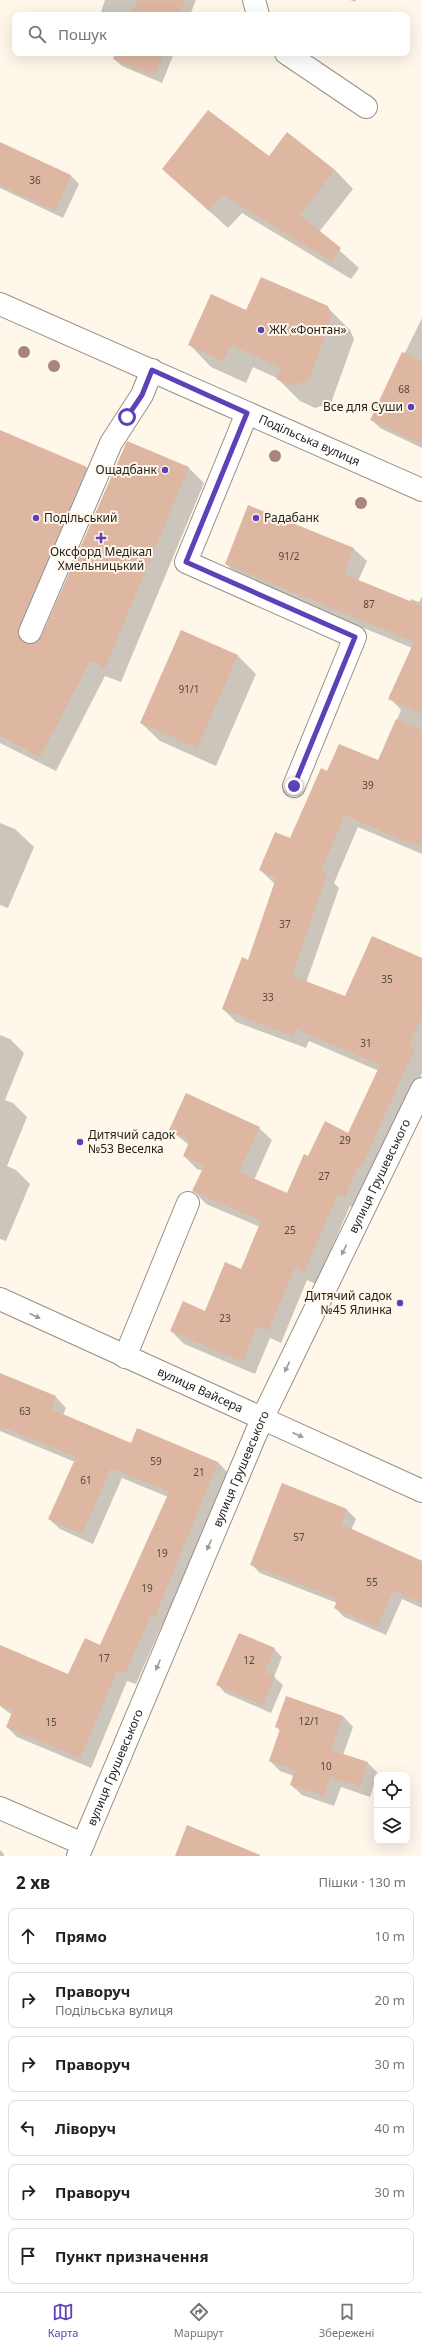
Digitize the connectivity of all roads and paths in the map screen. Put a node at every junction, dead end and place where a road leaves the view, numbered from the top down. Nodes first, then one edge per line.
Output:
1 (254, 0) edge
2 (257, 12) edge
3 (290, 56) edge
4 (366, 107) dead end
5 (0, 304) edge
6 (152, 370) junction
7 (247, 413) junction
8 (422, 490) edge
9 (30, 632) dead end
10 (294, 786) dead end
11 (422, 1089) edge
12 (188, 1203) dead end
13 (0, 1299) edge
14 (125, 1356) junction
15 (262, 1419) junction
16 (422, 1491) edge
17 (0, 1808) edge
18 (80, 1850) edge

1 - 2 street
3 - 4 street
5 - 6 street, Подільська вулиця
6 - 7 street, Подільська вулиця
6 - 9 street
7 - 8 street, Подільська вулиця
7 - 10 street
11 -> 15 street, вулиця Грушевського
12 - 14 street
13 -> 14 street, вулиця Вайсера
14 - 15 street, вулиця Вайсера
15 -> 16 street, вулиця Вайсера
15 -> 18 street, вулиця Грушевського
17 - 18 street

